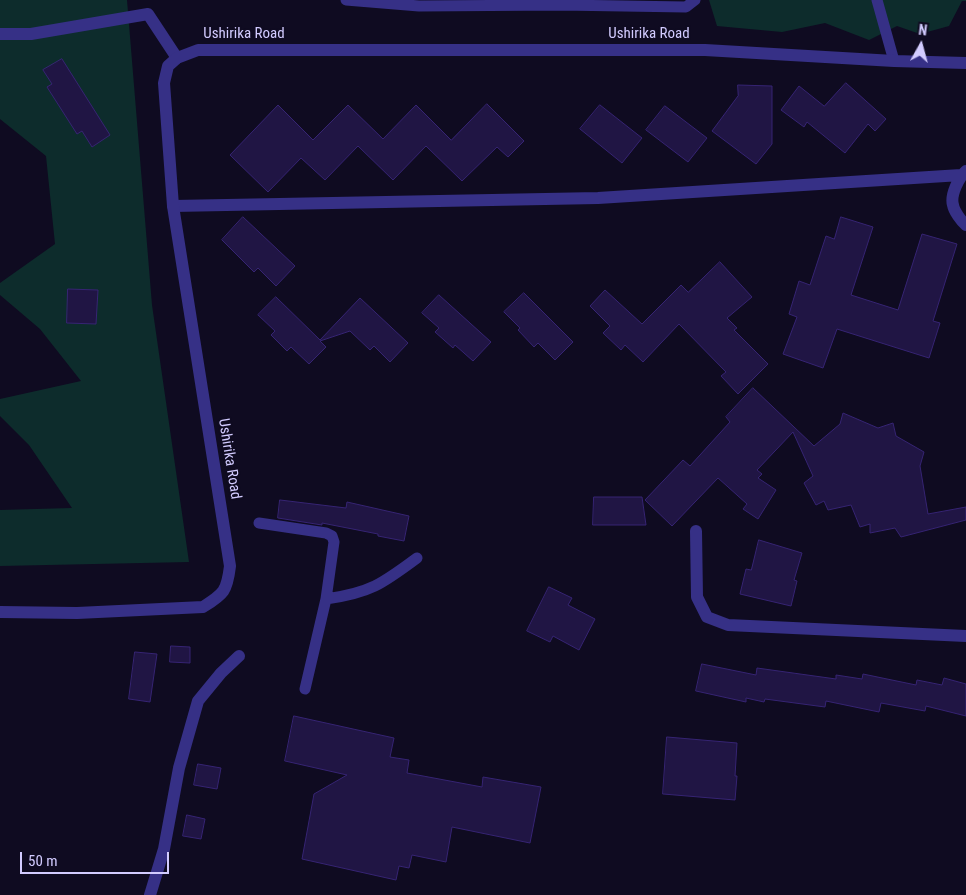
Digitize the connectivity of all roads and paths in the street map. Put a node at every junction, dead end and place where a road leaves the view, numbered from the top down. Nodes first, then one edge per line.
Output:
1 (346, 0) edge
2 (695, 0) edge
3 (877, 0) edge
4 (419, 3) edge
5 (561, 3) edge
6 (0, 34) edge
7 (177, 58) junction
8 (894, 61) junction
9 (966, 63) edge
10 (964, 173) edge
11 (172, 206) junction
12 (966, 226) edge
13 (259, 523) dead end
14 (696, 531) dead end
15 (417, 558) dead end
16 (326, 599) junction
17 (0, 612) edge
18 (966, 636) edge
19 (239, 656) dead end
20 (305, 689) dead end
21 (150, 895) edge

1 - 4 lane
2 - 5 lane
3 - 8 lane
4 - 5 lane
6 - 7 street
7 - 8 street, Ushirika Road
7 - 11 street, Ushirika Road
8 - 9 street, Ushirika Road
10 - 11 street
10 - 12 street
11 - 17 street, Ushirika Road
13 - 16 lane
14 - 18 street
15 - 16 lane
16 - 20 lane
19 - 21 street

